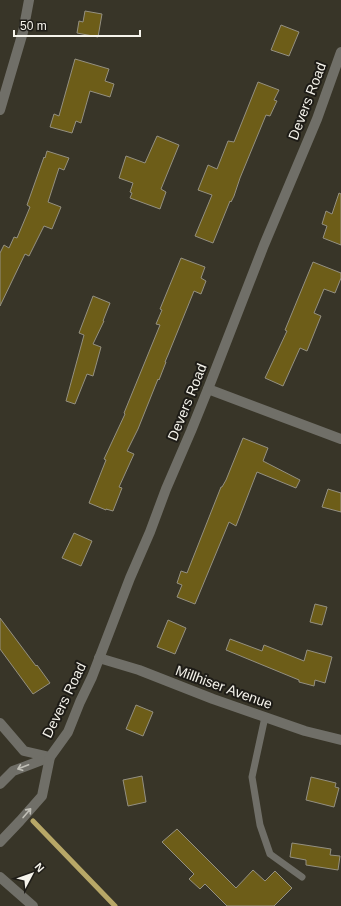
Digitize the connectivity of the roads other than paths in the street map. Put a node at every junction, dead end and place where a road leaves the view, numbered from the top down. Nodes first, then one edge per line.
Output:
1 (29, 0) edge
2 (341, 52) edge
3 (0, 110) edge
4 (208, 389) junction
5 (341, 439) edge
6 (99, 658) junction
7 (265, 717) junction
8 (0, 723) edge
9 (341, 740) edge
10 (50, 757) junction
11 (0, 784) edge
12 (0, 842) edge
13 (0, 877) edge
14 (302, 877) dead end
15 (33, 906) edge

1 - 3 street
2 - 4 street, Devers Road
4 - 5 street
4 - 6 street, Devers Road
6 - 7 street, Millhiser Avenue
6 - 10 street, Devers Road
7 - 9 street, Millhiser Avenue
7 - 14 lane
8 - 10 street
10 -> 11 street, Devers Road
12 -> 10 street, Devers Road
13 - 15 street

